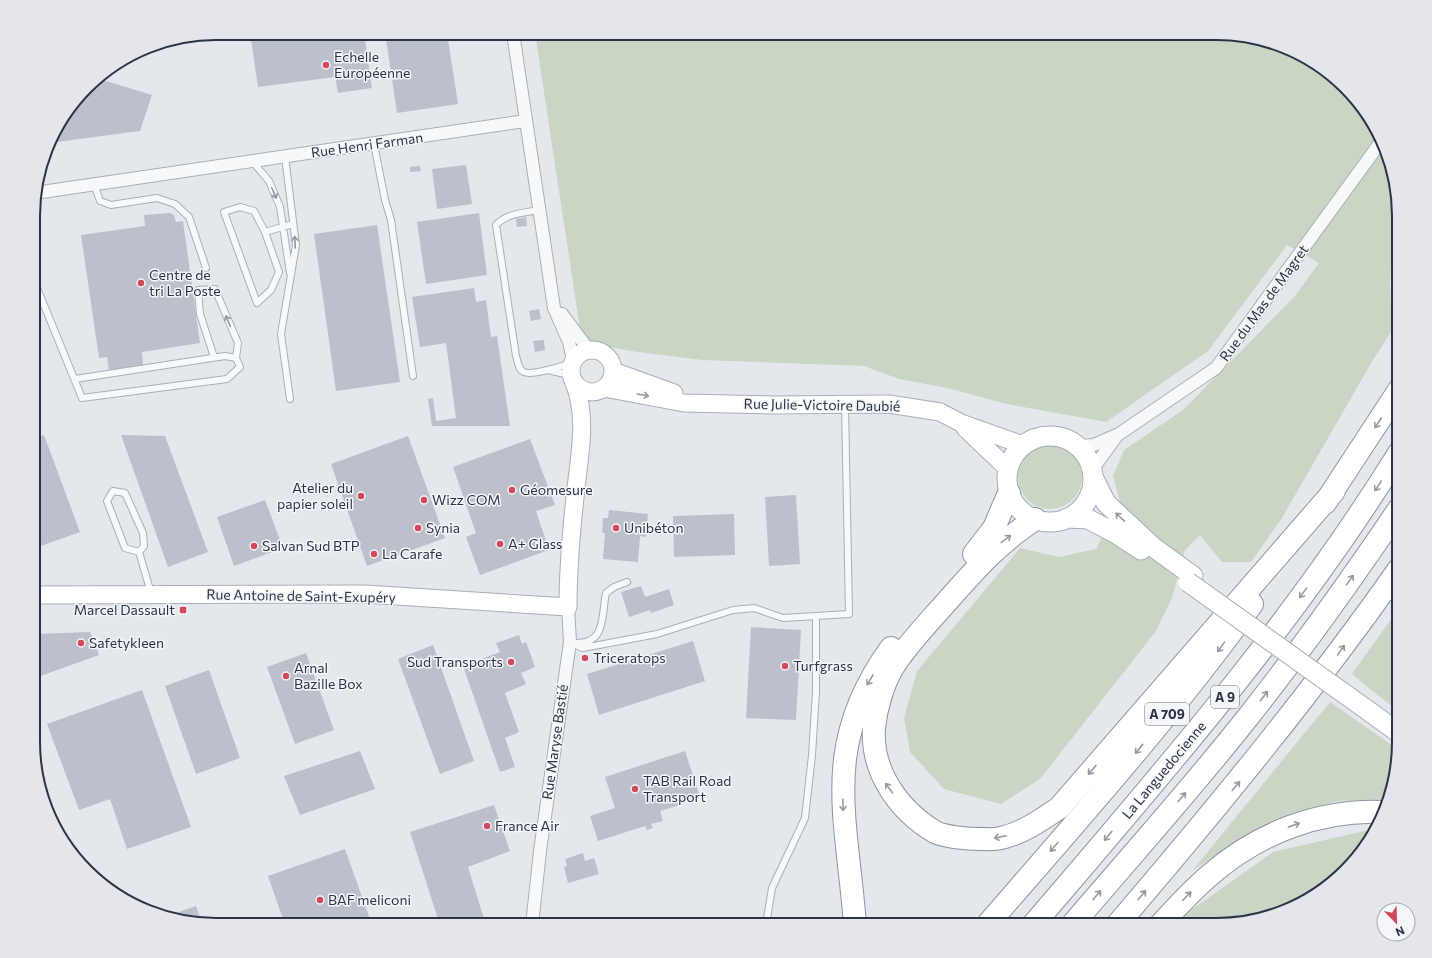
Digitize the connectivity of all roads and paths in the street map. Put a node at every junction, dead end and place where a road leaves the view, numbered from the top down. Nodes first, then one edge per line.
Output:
1 (514, 40) edge
2 (525, 121) junction
3 (374, 144) junction
4 (1378, 145) edge
5 (285, 157) junction
6 (252, 161) junction
7 (94, 184) junction
8 (42, 192) edge
9 (539, 210) junction
10 (293, 224) junction
11 (283, 227) junction
12 (265, 232) junction
13 (206, 268) dead end
14 (291, 281) junction
15 (553, 295) junction
16 (40, 297) edge
17 (588, 349) junction
18 (214, 357) junction
19 (236, 358) junction
20 (547, 370) junction
21 (572, 371) junction
22 (613, 371) junction
23 (413, 376) dead end
24 (75, 378) junction
25 (598, 391) junction
26 (290, 399) dead end
27 (1392, 401) edge
28 (704, 403) junction
29 (845, 404) junction
30 (961, 423) junction
31 (582, 424) junction
32 (1119, 434) junction
33 (1023, 445) junction
34 (1078, 446) junction
35 (1392, 464) edge
36 (1008, 469) junction
37 (1092, 474) junction
38 (1334, 491) junction
39 (1009, 493) junction
40 (1067, 518) junction
41 (1392, 519) edge
42 (1035, 520) junction
43 (139, 552) junction
44 (1191, 579) junction
45 (1392, 579) edge
46 (627, 582) dead end
47 (40, 595) edge
48 (152, 595) junction
49 (568, 607) junction
50 (816, 616) junction
51 (570, 642) junction
52 (1365, 704) junction
53 (1392, 719) edge
54 (1392, 727) edge
55 (1378, 812) edge
56 (533, 918) edge
57 (767, 918) edge
58 (853, 918) edge
59 (993, 918) edge
60 (1038, 918) edge
61 (1078, 918) edge
62 (1123, 918) edge
63 (1167, 918) edge

1 - 2 street
2 - 3 street, Rue Henri Farman
2 - 9 street
3 - 5 street, Rue Henri Farman
3 - 23 lane
4 - 32 street, Rue du Mas de Magret
5 - 6 street, Rue Henri Farman
5 - 10 lane
6 - 7 street, Rue Henri Farman
6 -> 11 lane
7 - 8 street, Rue Henri Farman
7 - 13 lane
9 - 15 street
9 - 20 lane
10 - 11 lane
14 -> 10 lane
11 - 12 lane
11 - 14 lane
12 - 12 lane
14 - 26 lane
15 - 17 street
15 - 21 street
16 - 24 lane
17 - 21 street
17 - 22 street
18 - 19 lane
19 -> 18 lane
18 - 24 lane
19 - 24 lane
20 - 21 lane
20 - 21 lane
21 - 25 street
21 - 31 street
22 - 25 street
22 - 28 street, Rue Julie-Victoire Daubié
25 -> 28 street, Rue Julie-Victoire Daubié
25 - 31 street
27 -> 38 highway, A 709
28 - 29 street, Rue Julie-Victoire Daubié
29 - 30 street, Rue Julie-Victoire Daubié
29 - 50 lane
30 - 33 street, Rue Julie-Victoire Daubié
30 - 36 street, Rue Julie-Victoire Daubié
31 - 49 street
32 - 34 street, Rue du Mas de Magret
32 - 37 street, Rue du Mas de Magret
33 - 34 main road
33 - 36 main road
34 - 37 main road
35 -> 60 highway, La Languedocienne / A 9
36 - 39 main road
37 - 40 main road
44 -> 37 main road
38 -> 42 highway
38 -> 59 highway, A 709
39 - 42 main road
39 -> 58 highway
40 - 42 main road
40 - 44 main road
61 -> 41 highway, A 9
43 - 43 lane
43 - 48 lane
44 - 52 main road, bridge
62 -> 45 highway
46 - 51 lane
47 - 48 street, Rue Antoine de Saint-Exupéry
48 - 49 street, Rue Antoine de Saint-Exupéry
49 - 51 street, Rue Maryse Bastié
50 - 51 lane
50 - 57 lane
51 - 56 street, Rue Maryse Bastié
52 - 53 main road
52 - 54 main road
63 -> 55 highway

